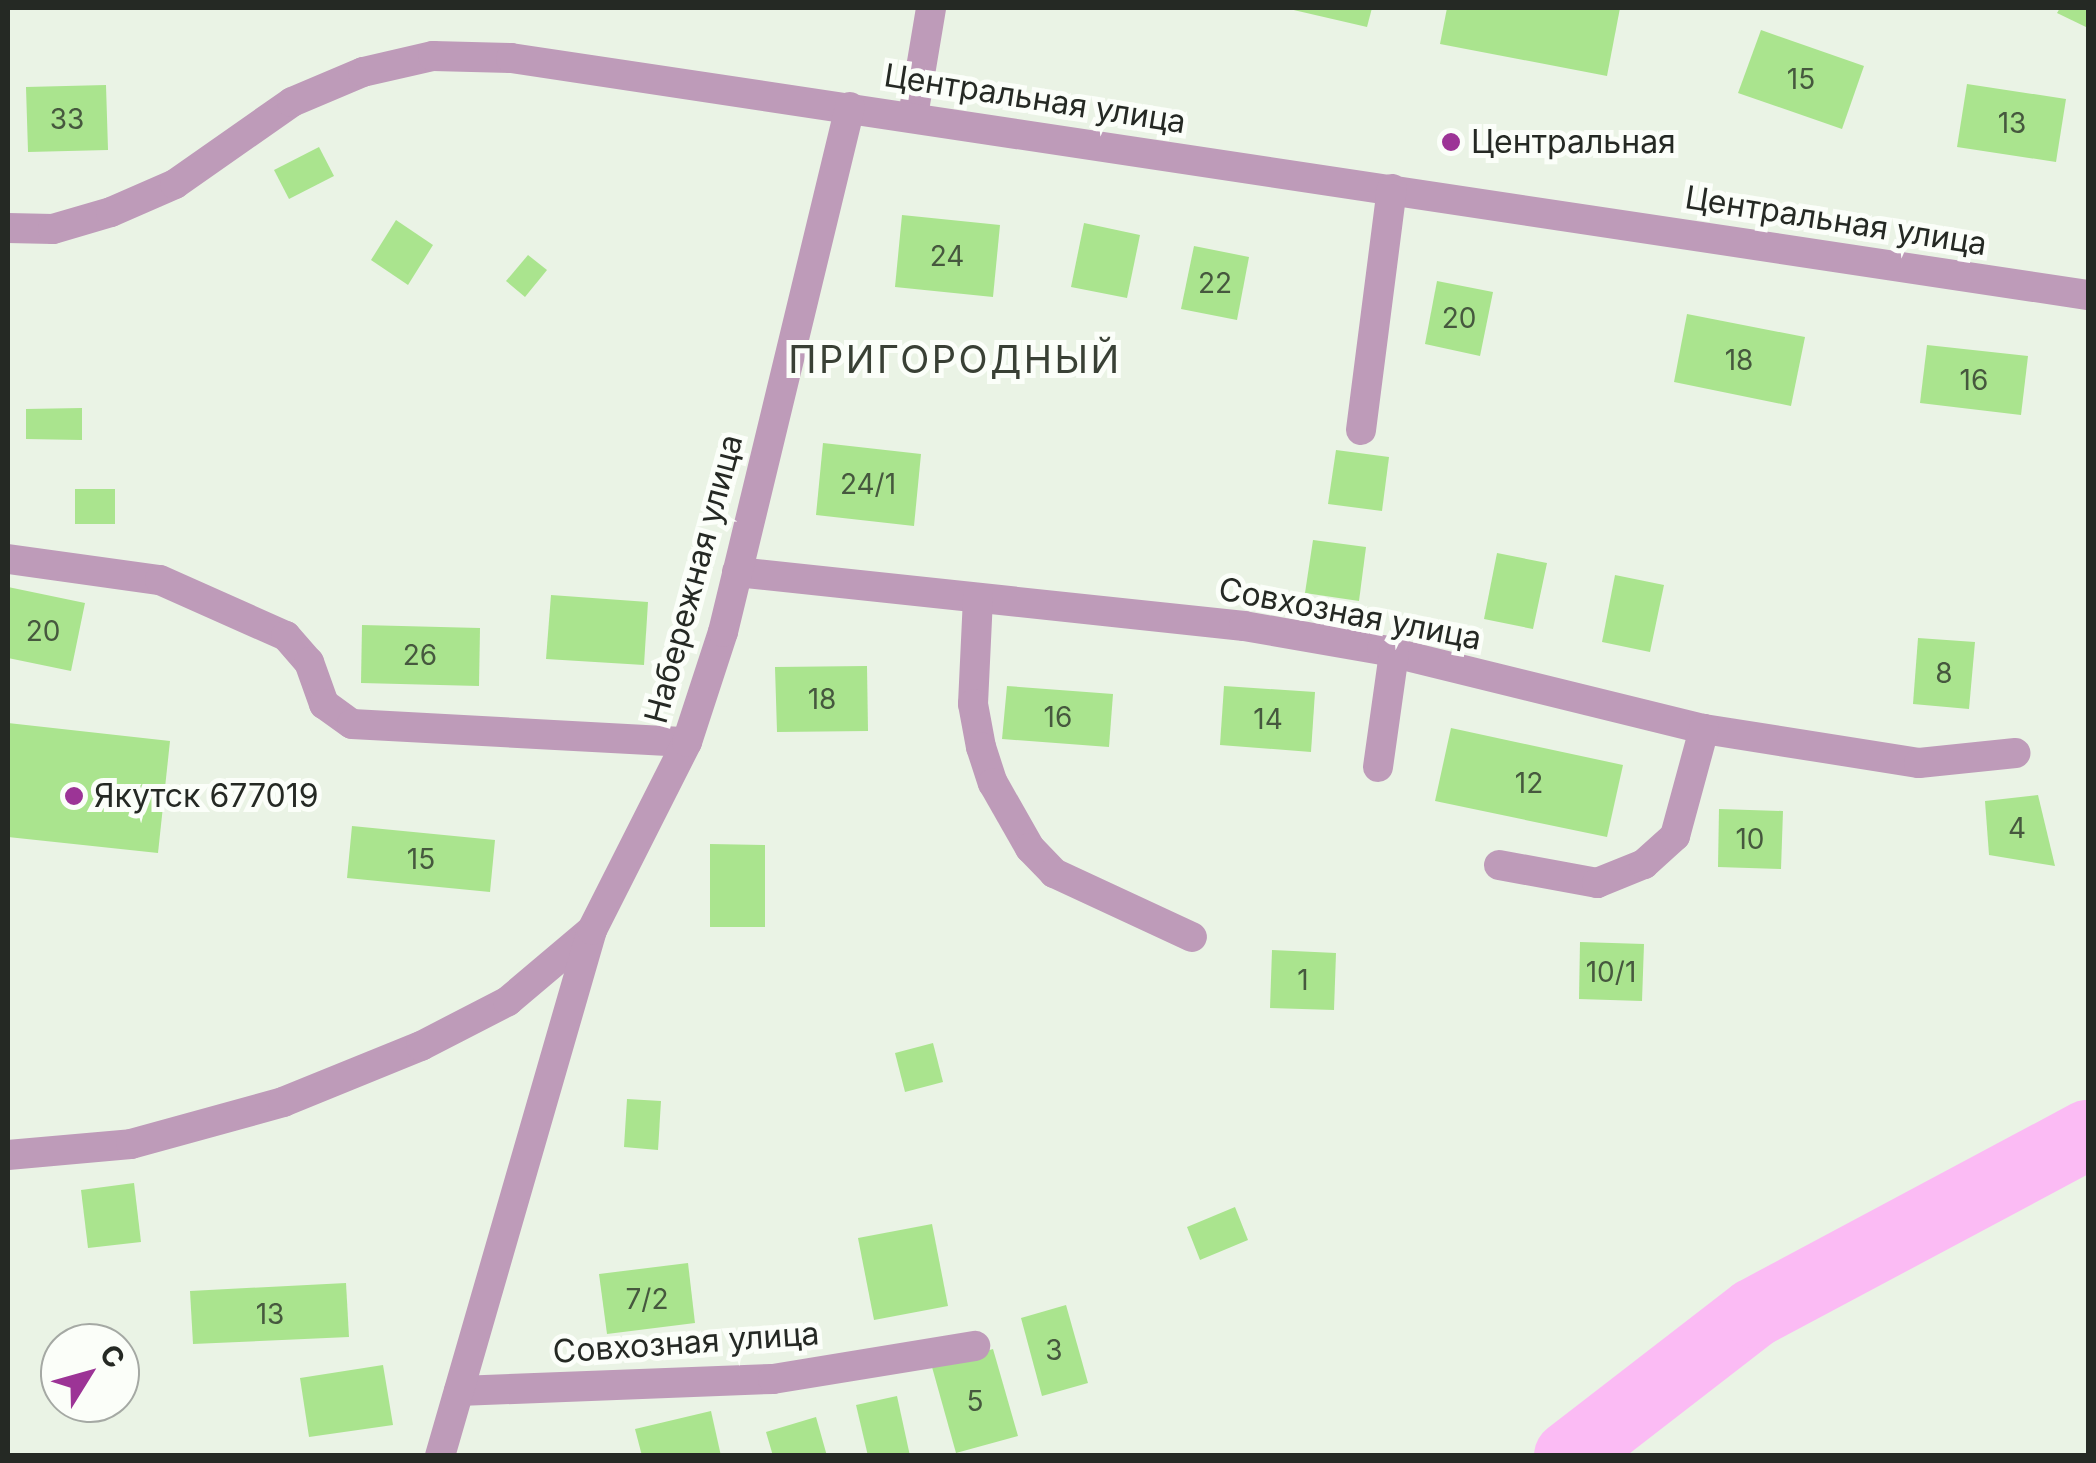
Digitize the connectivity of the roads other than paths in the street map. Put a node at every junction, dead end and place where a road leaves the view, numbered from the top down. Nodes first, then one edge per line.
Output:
1 (931, 8) edge
2 (850, 107) junction
3 (913, 116) junction
4 (1392, 189) junction
5 (8, 228) edge
6 (2088, 291) edge
7 (1361, 430) dead end
8 (8, 560) edge
9 (737, 572) junction
10 (978, 598) junction
11 (1394, 653) junction
12 (1704, 730) junction
13 (688, 742) junction
14 (2015, 753) dead end
15 (1378, 767) dead end
16 (1498, 865) dead end
17 (592, 930) junction
18 (1192, 936) dead end
19 (8, 1155) edge
20 (975, 1346) dead end
21 (459, 1391) junction
22 (440, 1456) edge

1 - 3 street
2 - 3 street, Центральная улица
2 - 5 street, Центральная улица
2 - 9 street, Набережная улица
3 - 4 street, Центральная улица
4 - 6 street, Центральная улица
4 - 7 street
8 - 13 street
9 - 10 street, Совхозная улица
9 - 13 street, Набережная улица
10 - 11 street, Совхозная улица
10 - 18 street
11 - 12 street, Совхозная улица
11 - 15 street
12 - 14 street, Совхозная улица
12 - 16 street
13 - 17 street, Набережная улица
17 - 19 street
17 - 21 street, Набережная улица
20 - 21 street, Совхозная улица
21 - 22 street, Набережная улица

